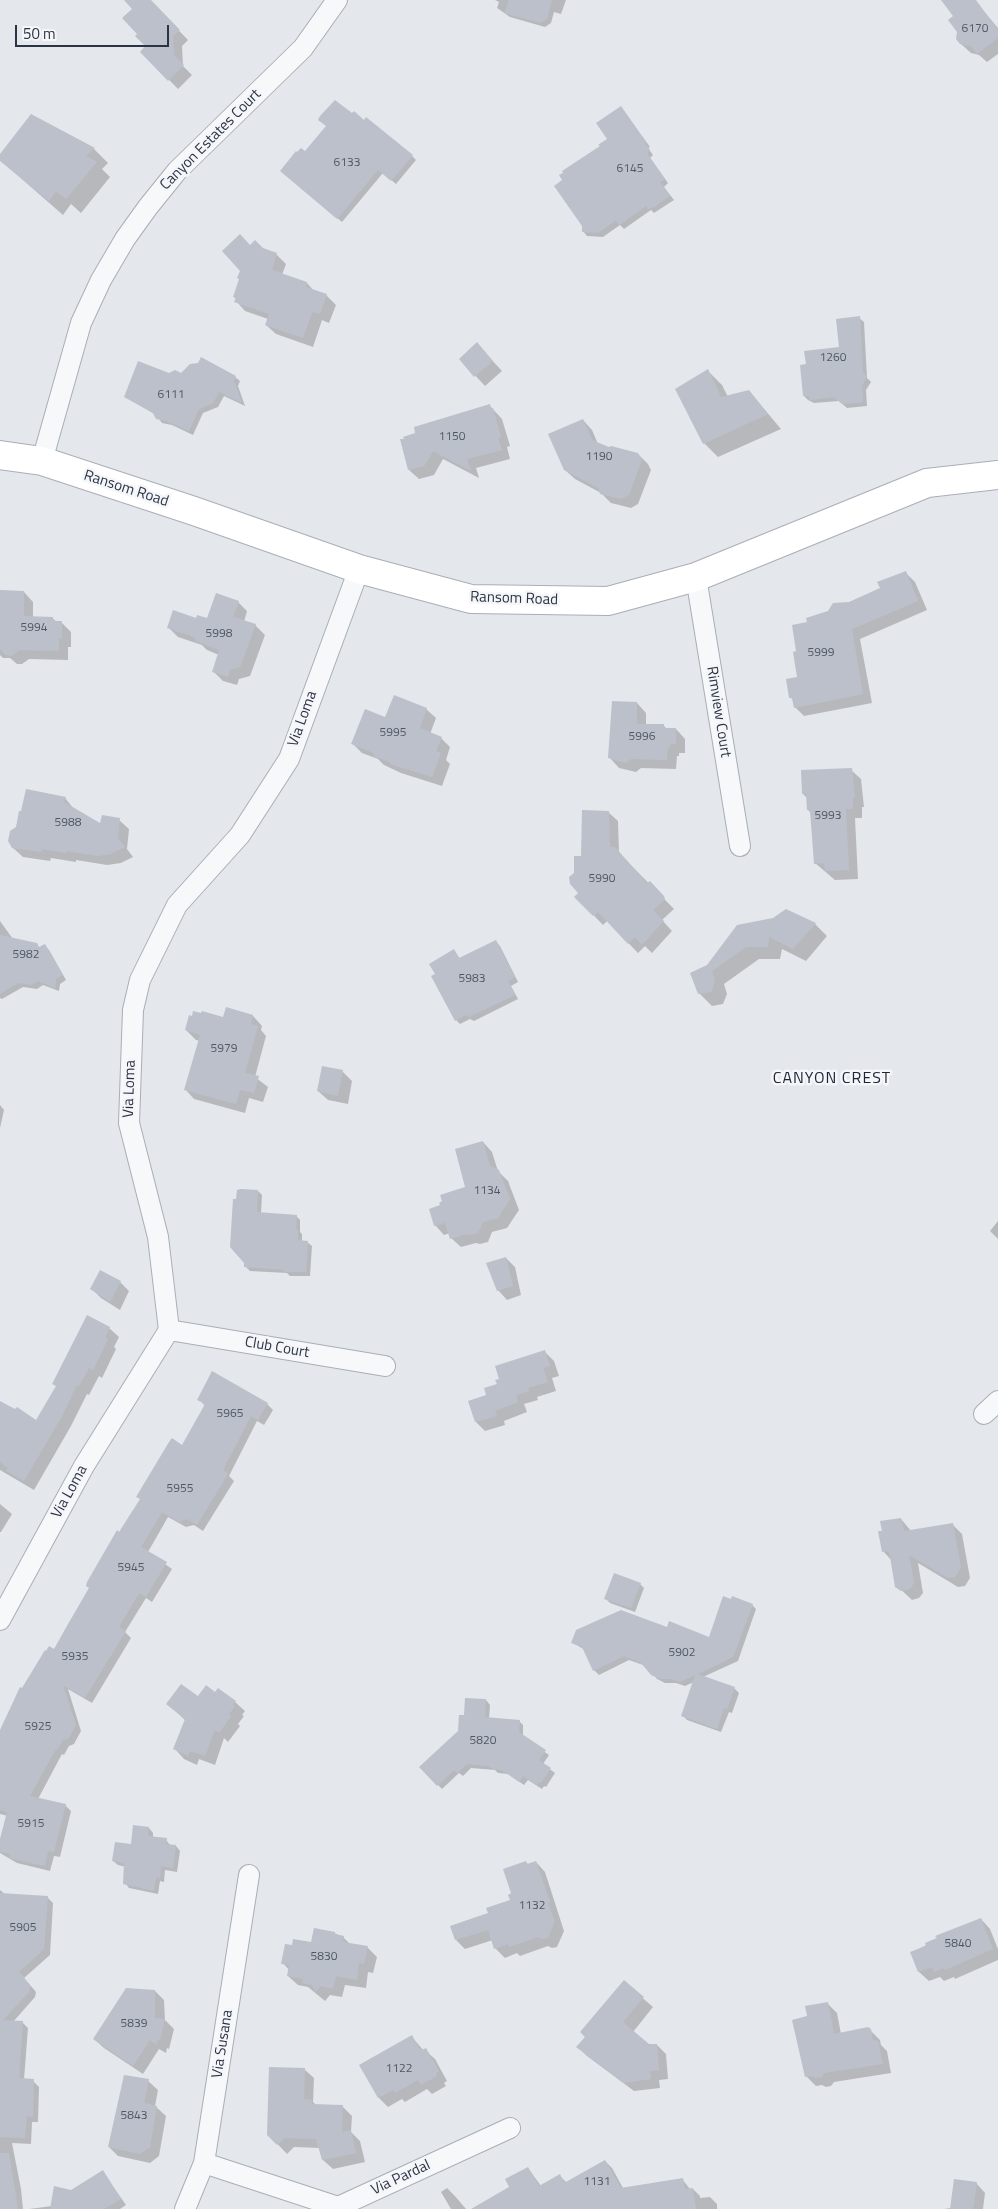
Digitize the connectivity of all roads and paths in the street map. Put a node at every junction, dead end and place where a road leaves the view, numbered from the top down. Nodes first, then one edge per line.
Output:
1 (337, 0) edge
2 (0, 455) edge
3 (42, 461) junction
4 (998, 475) edge
5 (359, 568) junction
6 (696, 577) junction
7 (740, 846) dead end
8 (168, 1330) junction
9 (384, 1366) dead end
10 (0, 1620) edge
11 (249, 1875) dead end
12 (510, 2128) dead end
13 (204, 2163) junction
14 (185, 2209) edge

1 - 3 street, Canyon Estates Court
2 - 3 street, Ransom Road
3 - 5 street, Ransom Road
4 - 6 street, Ransom Road
5 - 6 street, Ransom Road
5 - 8 street, Via Loma
6 - 7 street, Rimview Court
8 - 9 street, Club Court
8 - 10 street, Via Loma
11 - 13 street, Via Susana
12 - 13 street, Via Pardal
13 - 14 street, Via Susana

